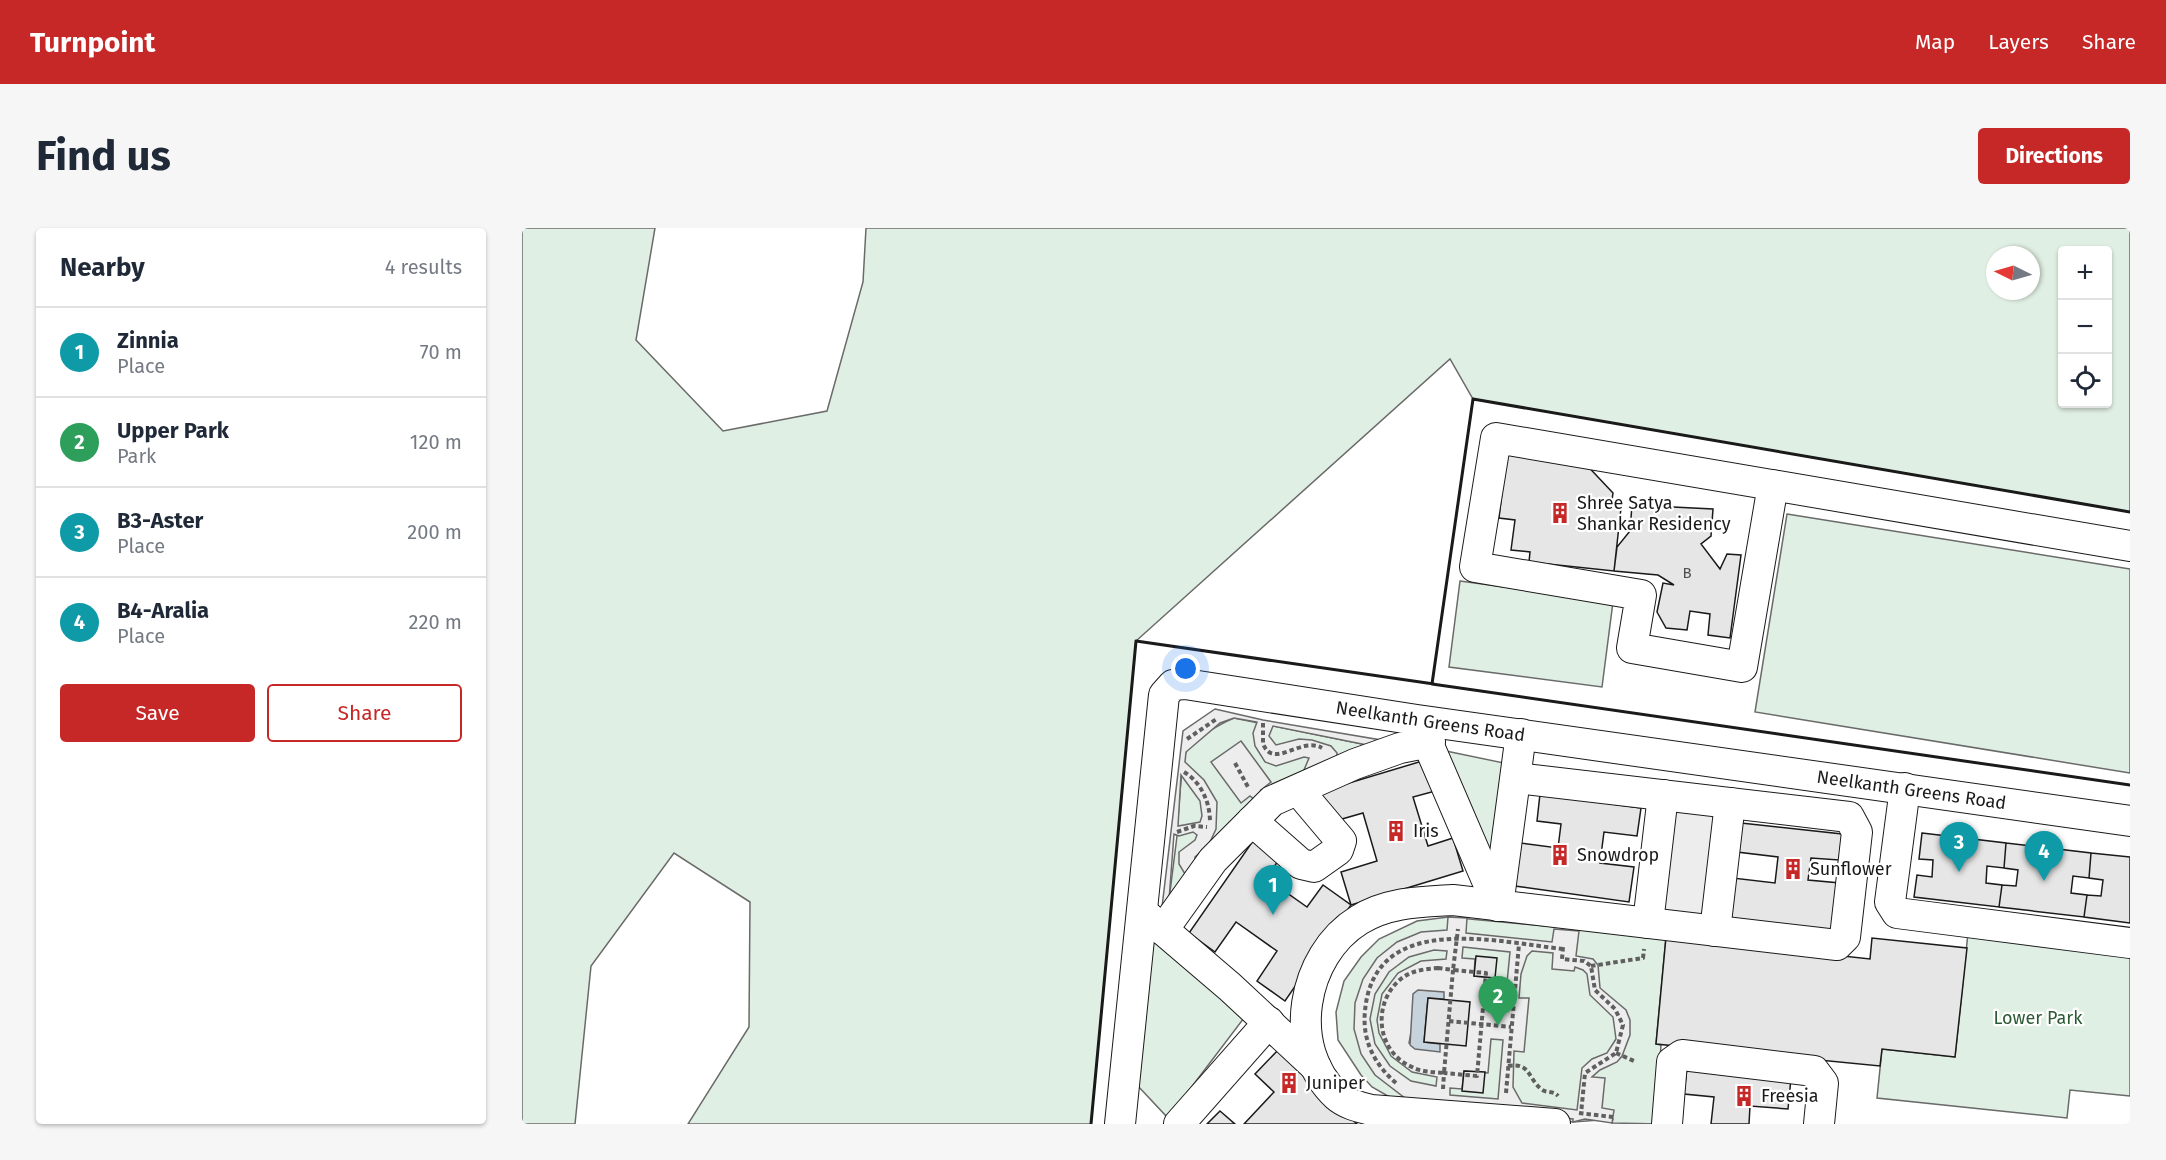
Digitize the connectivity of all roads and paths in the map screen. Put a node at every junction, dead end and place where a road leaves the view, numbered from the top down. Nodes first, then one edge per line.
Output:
1 (1773, 485) junction
2 (2130, 546) edge
3 (1225, 713) dead end
4 (1254, 718) dead end
5 (1263, 720) junction
6 (1274, 723) dead end
7 (1423, 731) junction
8 (1521, 734) junction
9 (1184, 750) dead end
10 (1326, 752) dead end
11 (1173, 772) junction
12 (1517, 778) junction
13 (1905, 788) junction
14 (1298, 790) junction
15 (1663, 795) junction
16 (1730, 803) junction
17 (1252, 821) junction
18 (2130, 821) edge
19 (1175, 823) dead end
20 (1174, 833) dead end
21 (1207, 837) dead end
22 (1460, 901) junction
23 (1498, 906) junction
24 (1566, 914) junction
25 (1153, 922) junction
26 (1648, 923) junction
27 (1715, 931) junction
28 (1457, 938) junction
29 (2130, 943) edge
30 (1519, 944) junction
31 (1563, 949) junction
32 (1643, 958) dead end
33 (1591, 966) junction
34 (1454, 970) junction
35 (1449, 1021) junction
36 (1269, 1022) junction
37 (1481, 1024) junction
38 (1511, 1027) junction
39 (1616, 1053) junction
40 (1634, 1061) dead end
41 (1508, 1066) junction
42 (1318, 1069) junction
43 (1444, 1073) junction
44 (1398, 1085) dead end
45 (1503, 1113) edge
46 (1126, 1119) edge
47 (1561, 1119) edge
48 (1179, 1124) edge
49 (1667, 1124) edge
50 (1819, 1124) edge

1 - 1 street
1 - 2 street
3 - 9 path
4 - 5 path
5 - 6 path
5 - 10 path
7 - 8 street, Neelkanth Greens Road
7 - 11 street, Neelkanth Greens Road
7 - 14 street
7 - 23 street
8 - 12 street
8 - 13 street, Neelkanth Greens Road
11 - 21 path
11 - 25 street, Neelkanth Greens Road
12 - 15 street
12 - 23 street
13 - 18 street, Neelkanth Greens Road
13 - 29 street
14 - 17 street
14 - 17 street
15 - 16 street
15 - 26 street
16 - 27 street
16 - 27 street
17 - 25 street
19 - 20 path
22 - 23 street
22 - 28 path
22 - 42 street
23 - 24 street
24 - 26 street
24 - 31 path
25 - 36 street
25 - 46 street, Neelkanth Greens Road
26 - 27 street
28 - 30 path
28 - 34 path
28 - 44 path
30 - 31 path
30 - 38 path
31 - 33 path
32 - 33 path
33 - 39 path
34 - 35 path
34 - 37 path
34 - 43 path
35 - 37 path
35 - 43 path
36 - 42 street
36 - 48 street
37 - 38 path
37 - 43 path
38 - 41 path
39 - 40 path
39 - 47 path
41 - 45 path
41 - 47 path
42 - 45 street
45 - 47 street
49 - 50 street

